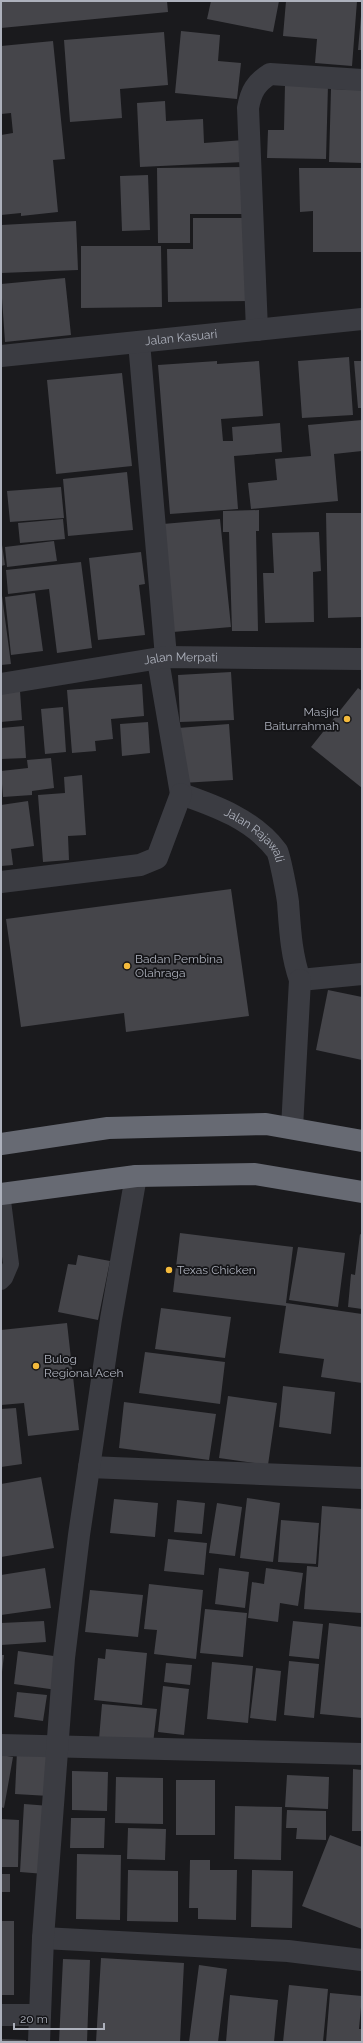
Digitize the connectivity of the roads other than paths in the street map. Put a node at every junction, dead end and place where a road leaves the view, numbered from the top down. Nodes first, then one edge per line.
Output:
1 (362, 80) edge
2 (362, 319) edge
3 (257, 330) junction
4 (139, 342) junction
5 (1, 356) edge
6 (162, 658) junction
7 (362, 659) edge
8 (1, 684) edge
9 (181, 794) junction
10 (1, 882) edge
11 (362, 974) edge
12 (300, 980) junction
13 (292, 1128) junction
14 (362, 1141) edge
15 (1, 1144) edge
16 (136, 1176) junction
17 (362, 1192) edge
18 (2, 1194) edge
19 (1, 1282) edge
20 (89, 1467) junction
21 (362, 1478) edge
22 (1, 1745) edge
23 (57, 1747) junction
24 (362, 1754) edge
25 (43, 1938) junction
26 (362, 1960) edge
27 (1, 2015) edge
28 (40, 2015) junction
29 (39, 2042) edge

1 - 3 street
2 - 3 street, Jalan Kasuari
3 - 4 street, Jalan Kasuari
4 - 5 street, Jalan Kasuari
4 - 6 street
6 - 7 street, Jalan Merpati
6 - 8 street, Jalan Merpati
6 - 9 street
9 - 10 street
9 - 12 street, Jalan Rajawali
11 - 12 street
12 - 13 street
13 - 14 highway
13 - 15 highway
16 - 17 highway
16 - 18 highway
16 - 20 street
18 - 19 lane
20 - 21 street
20 - 23 street
22 - 23 street
23 - 24 street
23 - 25 street
25 - 26 street
25 - 28 street
27 - 28 street
28 - 29 street

